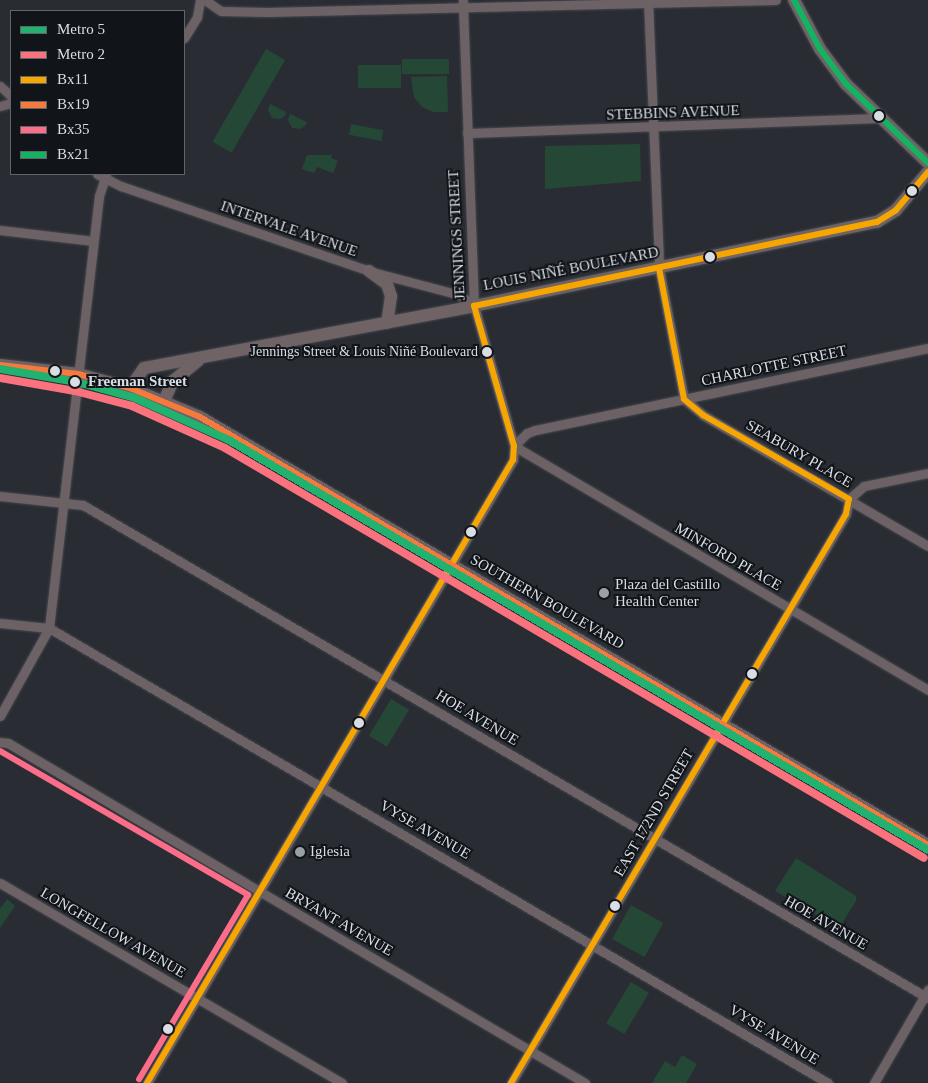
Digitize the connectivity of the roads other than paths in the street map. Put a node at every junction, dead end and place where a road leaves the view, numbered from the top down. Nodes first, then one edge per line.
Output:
1 (200, 0) edge
2 (205, 0) edge
3 (776, 0) edge
4 (794, 0) edge
5 (648, 2) edge
6 (463, 4) edge
7 (185, 36) edge
8 (0, 86) edge
9 (10, 95) edge
10 (881, 118) junction
11 (651, 127) junction
12 (467, 133) junction
13 (928, 163) edge
14 (928, 172) edge
15 (102, 176) edge
16 (0, 230) edge
17 (94, 241) junction
18 (659, 268) junction
19 (370, 270) junction
20 (474, 306) junction
21 (387, 323) junction
22 (928, 348) edge
23 (200, 360) junction
24 (0, 365) edge
25 (78, 374) junction
26 (130, 388) junction
27 (684, 399) junction
28 (164, 401) junction
29 (514, 446) junction
30 (928, 473) edge
31 (0, 496) edge
32 (849, 499) junction
33 (64, 503) junction
34 (928, 546) edge
35 (452, 565) junction
36 (789, 609) junction
37 (0, 623) edge
38 (48, 628) junction
39 (385, 680) junction
40 (928, 690) edge
41 (0, 716) edge
42 (722, 724) junction
43 (0, 742) edge
44 (323, 786) junction
45 (654, 839) junction
46 (928, 845) edge
47 (0, 883) edge
48 (260, 892) junction
49 (592, 945) junction
50 (927, 995) edge
51 (197, 998) junction
52 (530, 1051) junction
53 (146, 1083) edge
54 (342, 1083) edge
55 (511, 1083) edge
56 (585, 1083) edge
57 (828, 1083) edge
58 (874, 1083) edge

1 - 7 street
2 - 6 street
3 - 5 street
4 - 10 main road
5 - 6 street
5 - 11 street
6 - 12 street, JENNINGS STREET
8 - 9 street
10 - 11 street, STEBBINS AVENUE
10 - 13 main road
11 - 12 street, STEBBINS AVENUE
11 - 18 street
12 - 20 street, JENNINGS STREET
14 - 18 main road, LOUIS NIÑÉ BOULEVARD
15 - 17 street
15 - 19 street, INTERVALE AVENUE
16 - 17 street
17 - 25 street
18 - 20 main road, LOUIS NIÑÉ BOULEVARD
18 - 27 street
19 - 20 street, INTERVALE AVENUE
19 - 21 main road
20 - 21 main road, LOUIS NIÑÉ BOULEVARD
20 - 29 street, JENNINGS STREET
21 - 23 main road, LOUIS NIÑÉ BOULEVARD
22 - 27 street, CHARLOTTE STREET
23 - 26 main road, LOUIS NIÑÉ BOULEVARD
23 - 28 main road, LOUIS NIÑÉ BOULEVARD
24 - 25 main road, SOUTHERN BOULEVARD
25 - 26 main road, SOUTHERN BOULEVARD
25 - 33 street
26 - 28 main road, SOUTHERN BOULEVARD
27 - 29 street, CHARLOTTE STREET
27 - 32 street, SEABURY PLACE
28 - 35 main road, SOUTHERN BOULEVARD
29 - 35 street
29 - 36 street, MINFORD PLACE
30 - 32 street
31 - 33 street, HOE AVENUE
32 - 34 street, SEABURY PLACE
32 - 36 street, EAST 172ND STREET
33 - 38 street
33 - 39 street, HOE AVENUE
35 - 39 street
35 - 42 main road, SOUTHERN BOULEVARD
36 - 40 street, MINFORD PLACE
36 - 42 street, EAST 172ND STREET
37 - 38 street, VYSE AVENUE
38 - 41 street
38 - 44 street, VYSE AVENUE
39 - 44 street
39 - 45 street, HOE AVENUE
42 - 45 street, EAST 172ND STREET
42 - 46 main road, SOUTHERN BOULEVARD
43 - 48 street, BRYANT AVENUE
44 - 48 street
44 - 49 street, VYSE AVENUE
45 - 49 street, EAST 172ND STREET
45 - 50 street, HOE AVENUE
47 - 51 street, LONGFELLOW AVENUE
48 - 51 street
48 - 52 street, BRYANT AVENUE
49 - 52 street, EAST 172ND STREET
49 - 57 street, VYSE AVENUE
50 - 58 street
51 - 53 street
51 - 54 street, LONGFELLOW AVENUE
52 - 55 street, EAST 172ND STREET
52 - 56 street, BRYANT AVENUE

